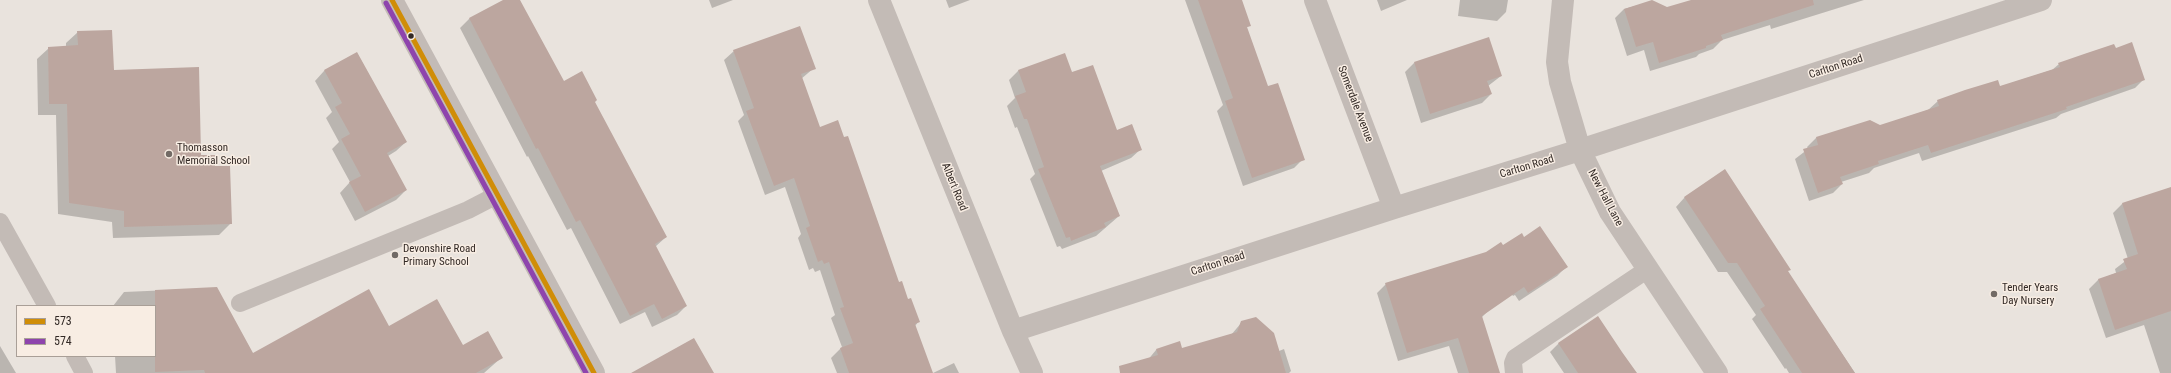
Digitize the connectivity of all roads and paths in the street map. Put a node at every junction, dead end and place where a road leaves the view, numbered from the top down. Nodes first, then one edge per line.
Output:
1 (879, 0) edge
2 (1315, 0) edge
3 (1563, 0) edge
4 (2041, 0) edge
5 (398, 2) edge
6 (1580, 150) junction
7 (498, 195) junction
8 (1394, 208) junction
9 (0, 222) edge
10 (1648, 269) junction
11 (240, 303) dead end
12 (46, 305) edge
13 (1013, 331) junction
14 (76, 357) edge
15 (84, 373) edge
16 (594, 373) edge
17 (1032, 373) edge
18 (1514, 373) edge
19 (1717, 373) edge

1 - 13 street, Albert Road
2 - 8 street, Somerdale Avenue
3 - 6 street, New Hall Lane
4 - 6 street, Carlton Road
5 - 7 street
6 - 8 street, Carlton Road
6 - 10 street, New Hall Lane
7 - 11 lane
7 - 16 street
8 - 13 street, Carlton Road
9 - 12 lane
10 - 18 lane
10 - 19 street, New Hall Lane
13 - 17 street, Albert Road
14 - 15 lane

